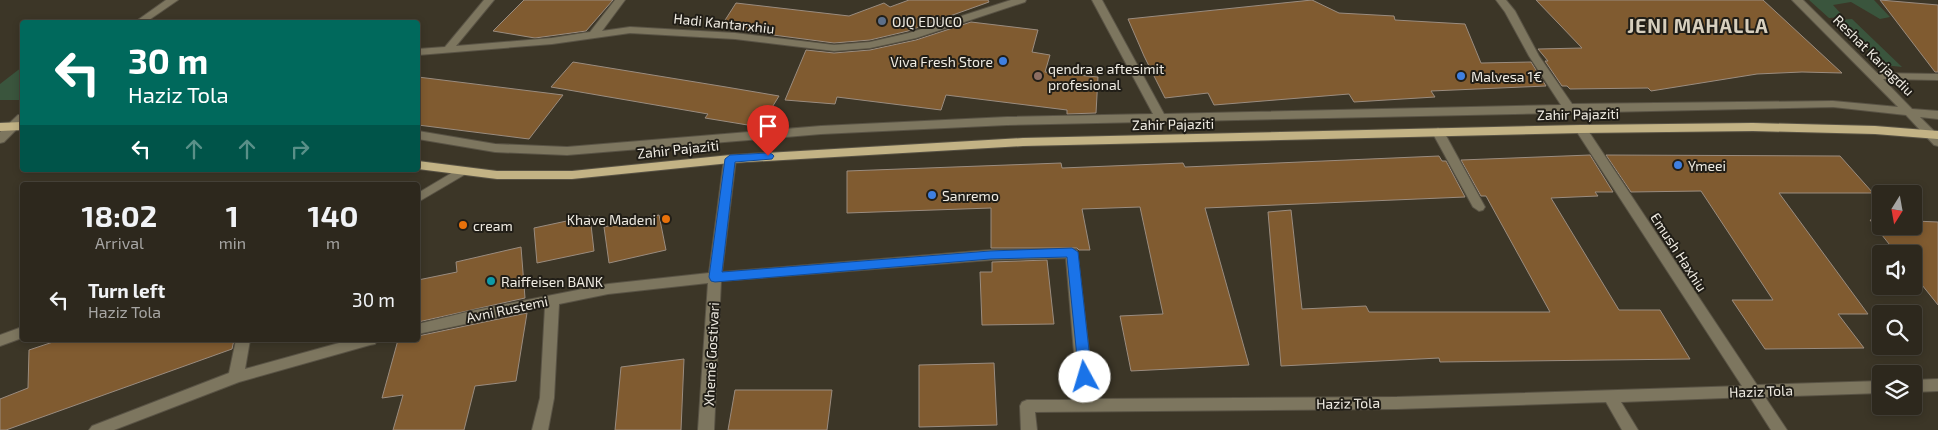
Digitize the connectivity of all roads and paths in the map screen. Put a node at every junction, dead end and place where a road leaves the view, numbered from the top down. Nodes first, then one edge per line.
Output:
1 (173, 0) edge
2 (489, 0) edge
3 (620, 0) edge
4 (1021, 0) edge
5 (1097, 0) edge
6 (1501, 0) edge
7 (1797, 0) edge
8 (143, 20) edge
9 (593, 36) junction
10 (449, 48) junction
11 (420, 52) edge
12 (1874, 76) junction
13 (1938, 77) edge
14 (1569, 108) junction
15 (1909, 111) junction
16 (1938, 115) edge
17 (1161, 118) junction
18 (18, 126) edge
19 (0, 127) edge
20 (1581, 129) junction
21 (1438, 132) junction
22 (420, 136) edge
23 (1936, 137) edge
24 (0, 139) edge
25 (730, 159) junction
26 (420, 165) edge
27 (460, 172) junction
28 (420, 197) edge
29 (1479, 208) dead end
30 (715, 277) junction
31 (552, 300) junction
32 (420, 329) edge
33 (20, 333) edge
34 (0, 341) edge
35 (243, 342) edge
36 (363, 342) edge
37 (236, 377) junction
38 (1938, 385) edge
39 (1922, 386) edge
40 (1872, 387) edge
41 (1754, 391) junction
42 (1610, 396) junction
43 (1086, 406) junction
44 (97, 430) edge
45 (540, 430) edge
46 (706, 430) edge
47 (1029, 430) edge
48 (1630, 430) edge
49 (1779, 430) edge

1 - 8 street
2 - 10 street
3 - 9 street
4 - 9 street, Hadi Kantarxhiu
5 - 17 street
6 - 14 street
7 - 12 street, Reshat Karjagdiu
9 - 10 street, Hadi Kantarxhiu
10 - 11 street, Hadi Kantarxhiu
12 - 13 street
12 - 15 street, Reshat Karjagdiu
14 - 15 street, Zahir Pajaziti
14 - 17 street, Zahir Pajaziti
15 - 16 street, Zahir Pajaziti
15 - 23 street, Reshat Karjagdiu
17 - 22 street, Zahir Pajaziti
18 - 19 main road
18 - 24 street
20 - 21 main road, Zahir Pajaziti
20 - 23 main road, Zahir Pajaziti
20 - 41 street, Emush Haxhiu
21 - 25 main road, Zahir Pajaziti
21 - 29 street
25 - 27 main road, Zahir Pajaziti
25 - 30 street, Xhemë Gostivari
26 - 27 main road, Zahir Pajaziti
27 - 28 street
30 - 31 street, Avni Rustemi
30 - 43 street
30 - 46 street, Xhemë Gostivari
31 - 32 street, Avni Rustemi
31 - 45 street
33 - 34 street
35 - 37 street
36 - 37 street
37 - 44 street
38 - 39 street
40 - 41 street, Haziz Tola
41 - 42 street, Haziz Tola
41 - 49 street, Emush Haxhiu
42 - 43 street, Haziz Tola
42 - 48 street
43 - 47 street, Haziz Tola

